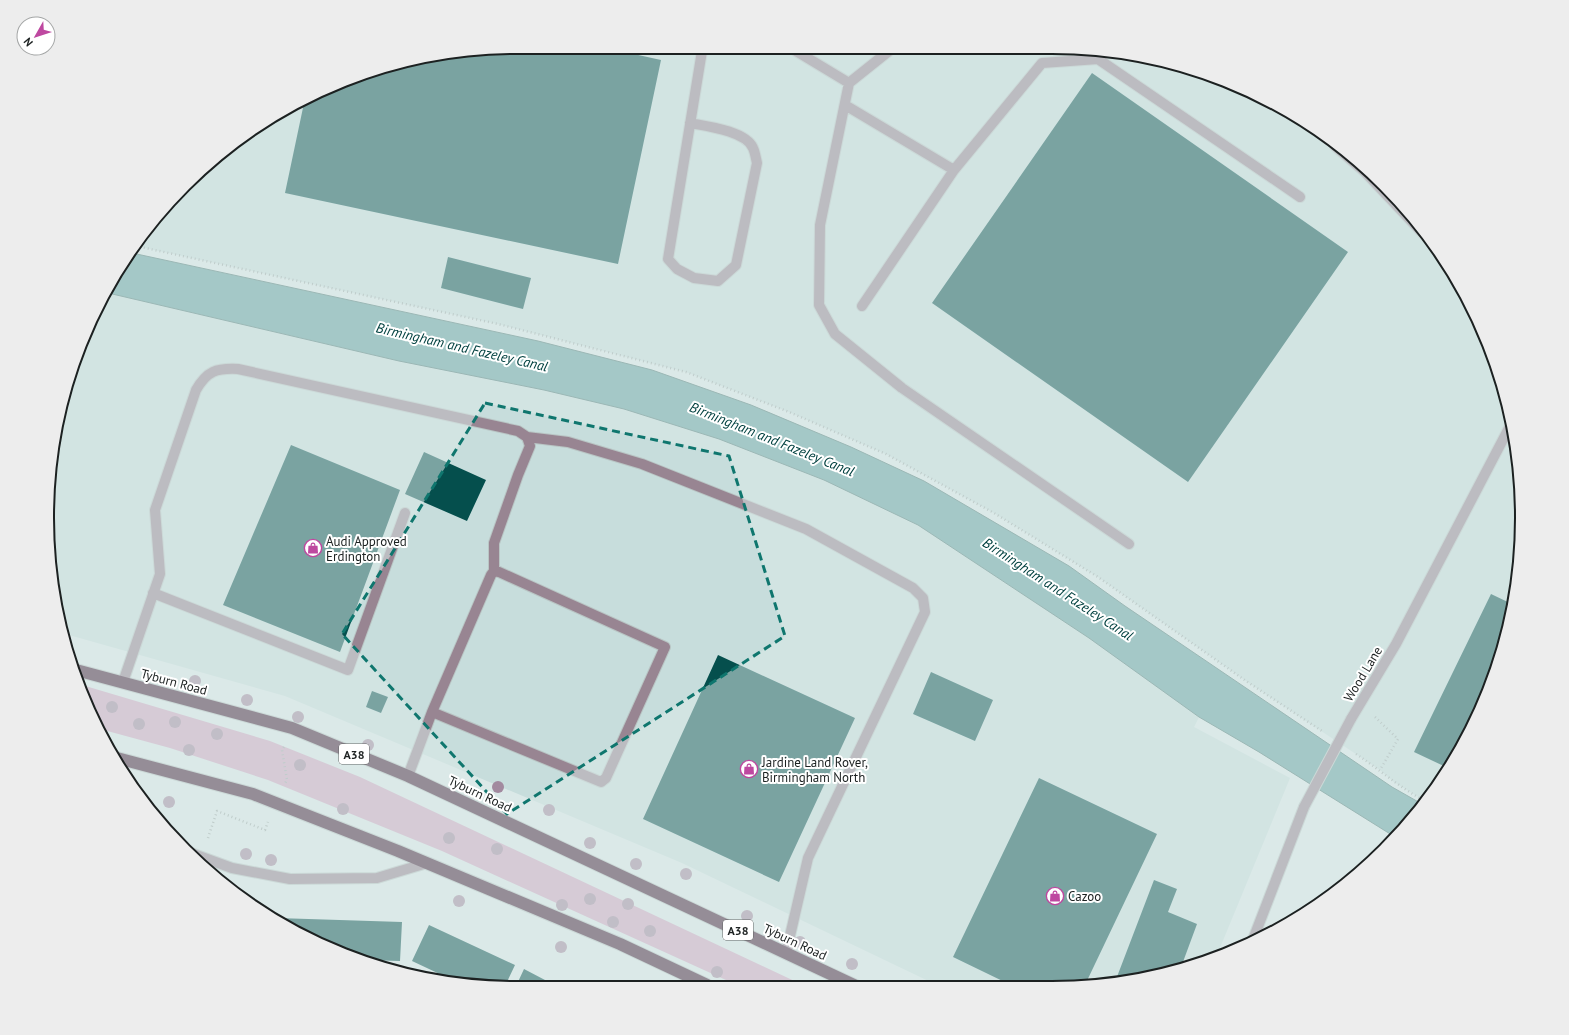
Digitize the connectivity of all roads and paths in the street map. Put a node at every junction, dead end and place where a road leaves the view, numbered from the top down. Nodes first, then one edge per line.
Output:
1 (702, 54) edge
2 (801, 54) edge
3 (885, 54) edge
4 (849, 83) junction
5 (845, 105) junction
6 (690, 123) junction
7 (954, 170) junction
8 (1300, 197) dead end
9 (141, 247) edge
10 (862, 306) dead end
11 (1507, 432) edge
12 (527, 437) junction
13 (405, 513) dead end
14 (1129, 544) dead end
15 (494, 571) junction
16 (153, 593) junction
17 (81, 671) edge
18 (122, 682) junction
19 (1361, 703) junction
20 (432, 712) junction
21 (1325, 733) dead end
22 (1356, 753) dead end
23 (122, 760) edge
24 (1380, 770) junction
25 (408, 776) junction
26 (1420, 798) edge
27 (203, 857) edge
28 (427, 863) junction
29 (1255, 934) edge
30 (786, 953) junction
31 (699, 981) edge
32 (845, 981) edge

1 - 6 street
2 - 4 street
3 - 4 street
4 - 5 street
5 - 7 street
5 - 14 street
6 - 6 street
7 - 8 street
7 - 10 street
9 - 21 path
11 - 19 street, Wood Lane
12 - 15 street
12 - 16 street
12 - 30 street
13 - 16 street
15 - 20 street
15 - 20 street
16 - 18 street
17 - 18 highway, Tyburn Road / A38
18 - 25 highway, Tyburn Road / A38
19 - 24 path
19 - 29 street, Wood Lane, bridge
20 - 25 street
22 - 24 path
23 - 28 highway
24 - 26 path
25 - 30 highway, Tyburn Road / A38
27 - 28 street
28 - 31 highway
30 - 32 highway, Tyburn Road / A38

